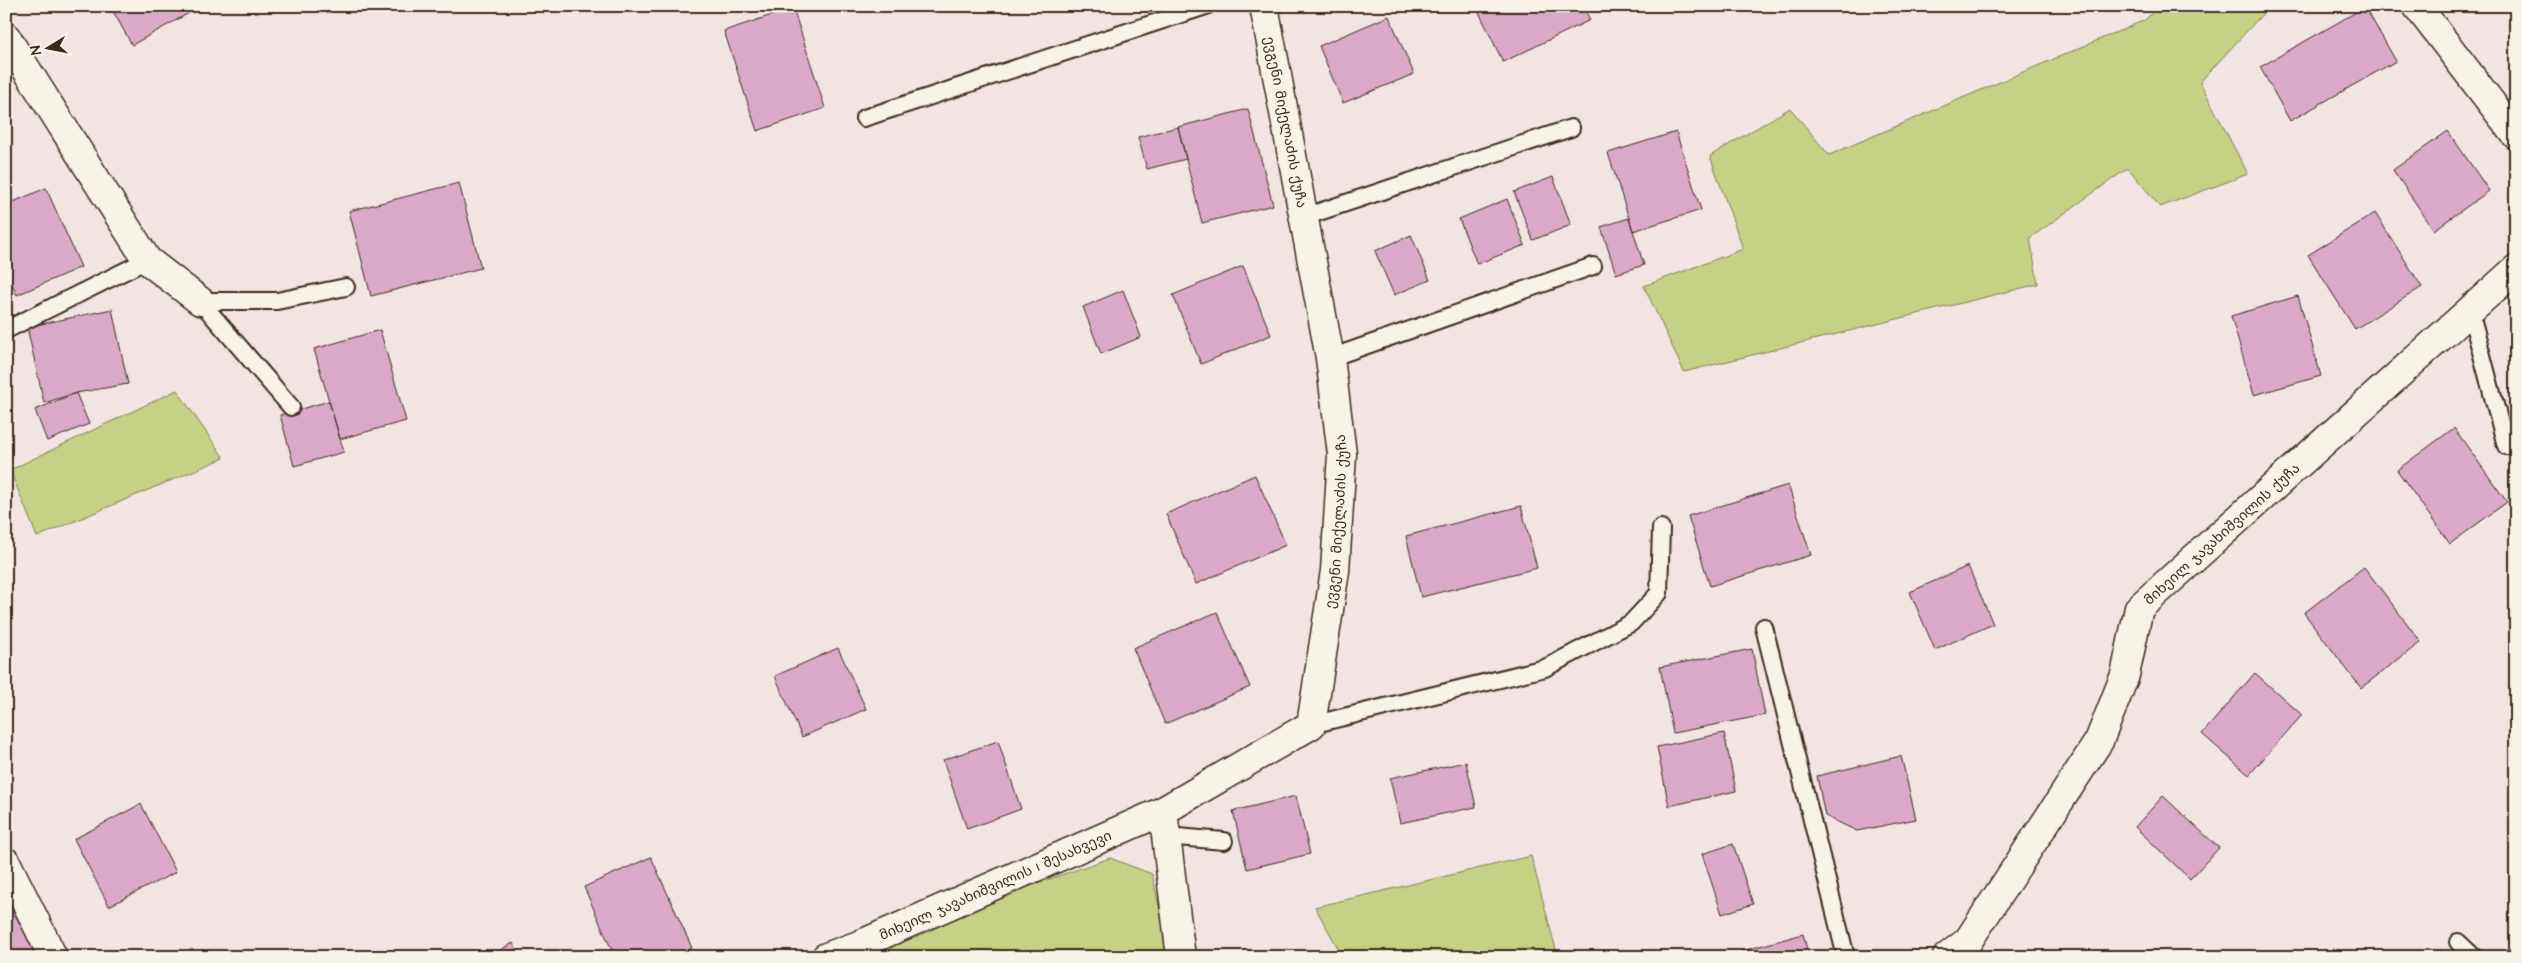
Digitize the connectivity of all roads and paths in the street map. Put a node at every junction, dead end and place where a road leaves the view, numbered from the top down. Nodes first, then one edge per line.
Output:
1 (1206, 6) edge
2 (1264, 6) edge
3 (2417, 6) edge
4 (6, 37) edge
5 (864, 118) dead end
6 (1571, 128) dead end
7 (2516, 135) edge
8 (1304, 217) junction
9 (147, 260) junction
10 (1593, 266) dead end
11 (2516, 269) edge
12 (346, 287) dead end
13 (200, 301) junction
14 (2470, 310) junction
15 (6, 330) edge
16 (1330, 358) junction
17 (291, 407) dead end
18 (2506, 446) dead end
19 (1661, 528) dead end
20 (1764, 627) dead end
21 (1311, 725) junction
22 (1164, 824) junction
23 (1224, 841) dead end
24 (6, 862) edge
25 (2458, 942) dead end
26 (1964, 952) edge
27 (53, 957) edge
28 (826, 957) edge
29 (1181, 957) edge
30 (1846, 957) edge
31 (2474, 957) edge

1 - 5 lane
2 - 8 street, ევგენი მიქელაძის ქუჩა
3 - 7 street
4 - 9 street
6 - 8 lane
8 - 16 street, ევგენი მიქელაძის ქუჩა
9 - 13 street
9 - 15 lane
10 - 16 lane
11 - 14 street, მიხეილ ჯავახიშვილის ქუჩა
12 - 13 lane
13 - 17 lane
14 - 18 lane
14 - 26 street, მიხეილ ჯავახიშვილის ქუჩა
16 - 21 street, ევგენი მიქელაძის ქუჩა
19 - 21 lane
20 - 30 lane
21 - 22 street
22 - 23 lane
22 - 28 street, მიხეილ ჯავახიშვილის I შესახვევი
22 - 29 street
24 - 27 street
25 - 31 lane

